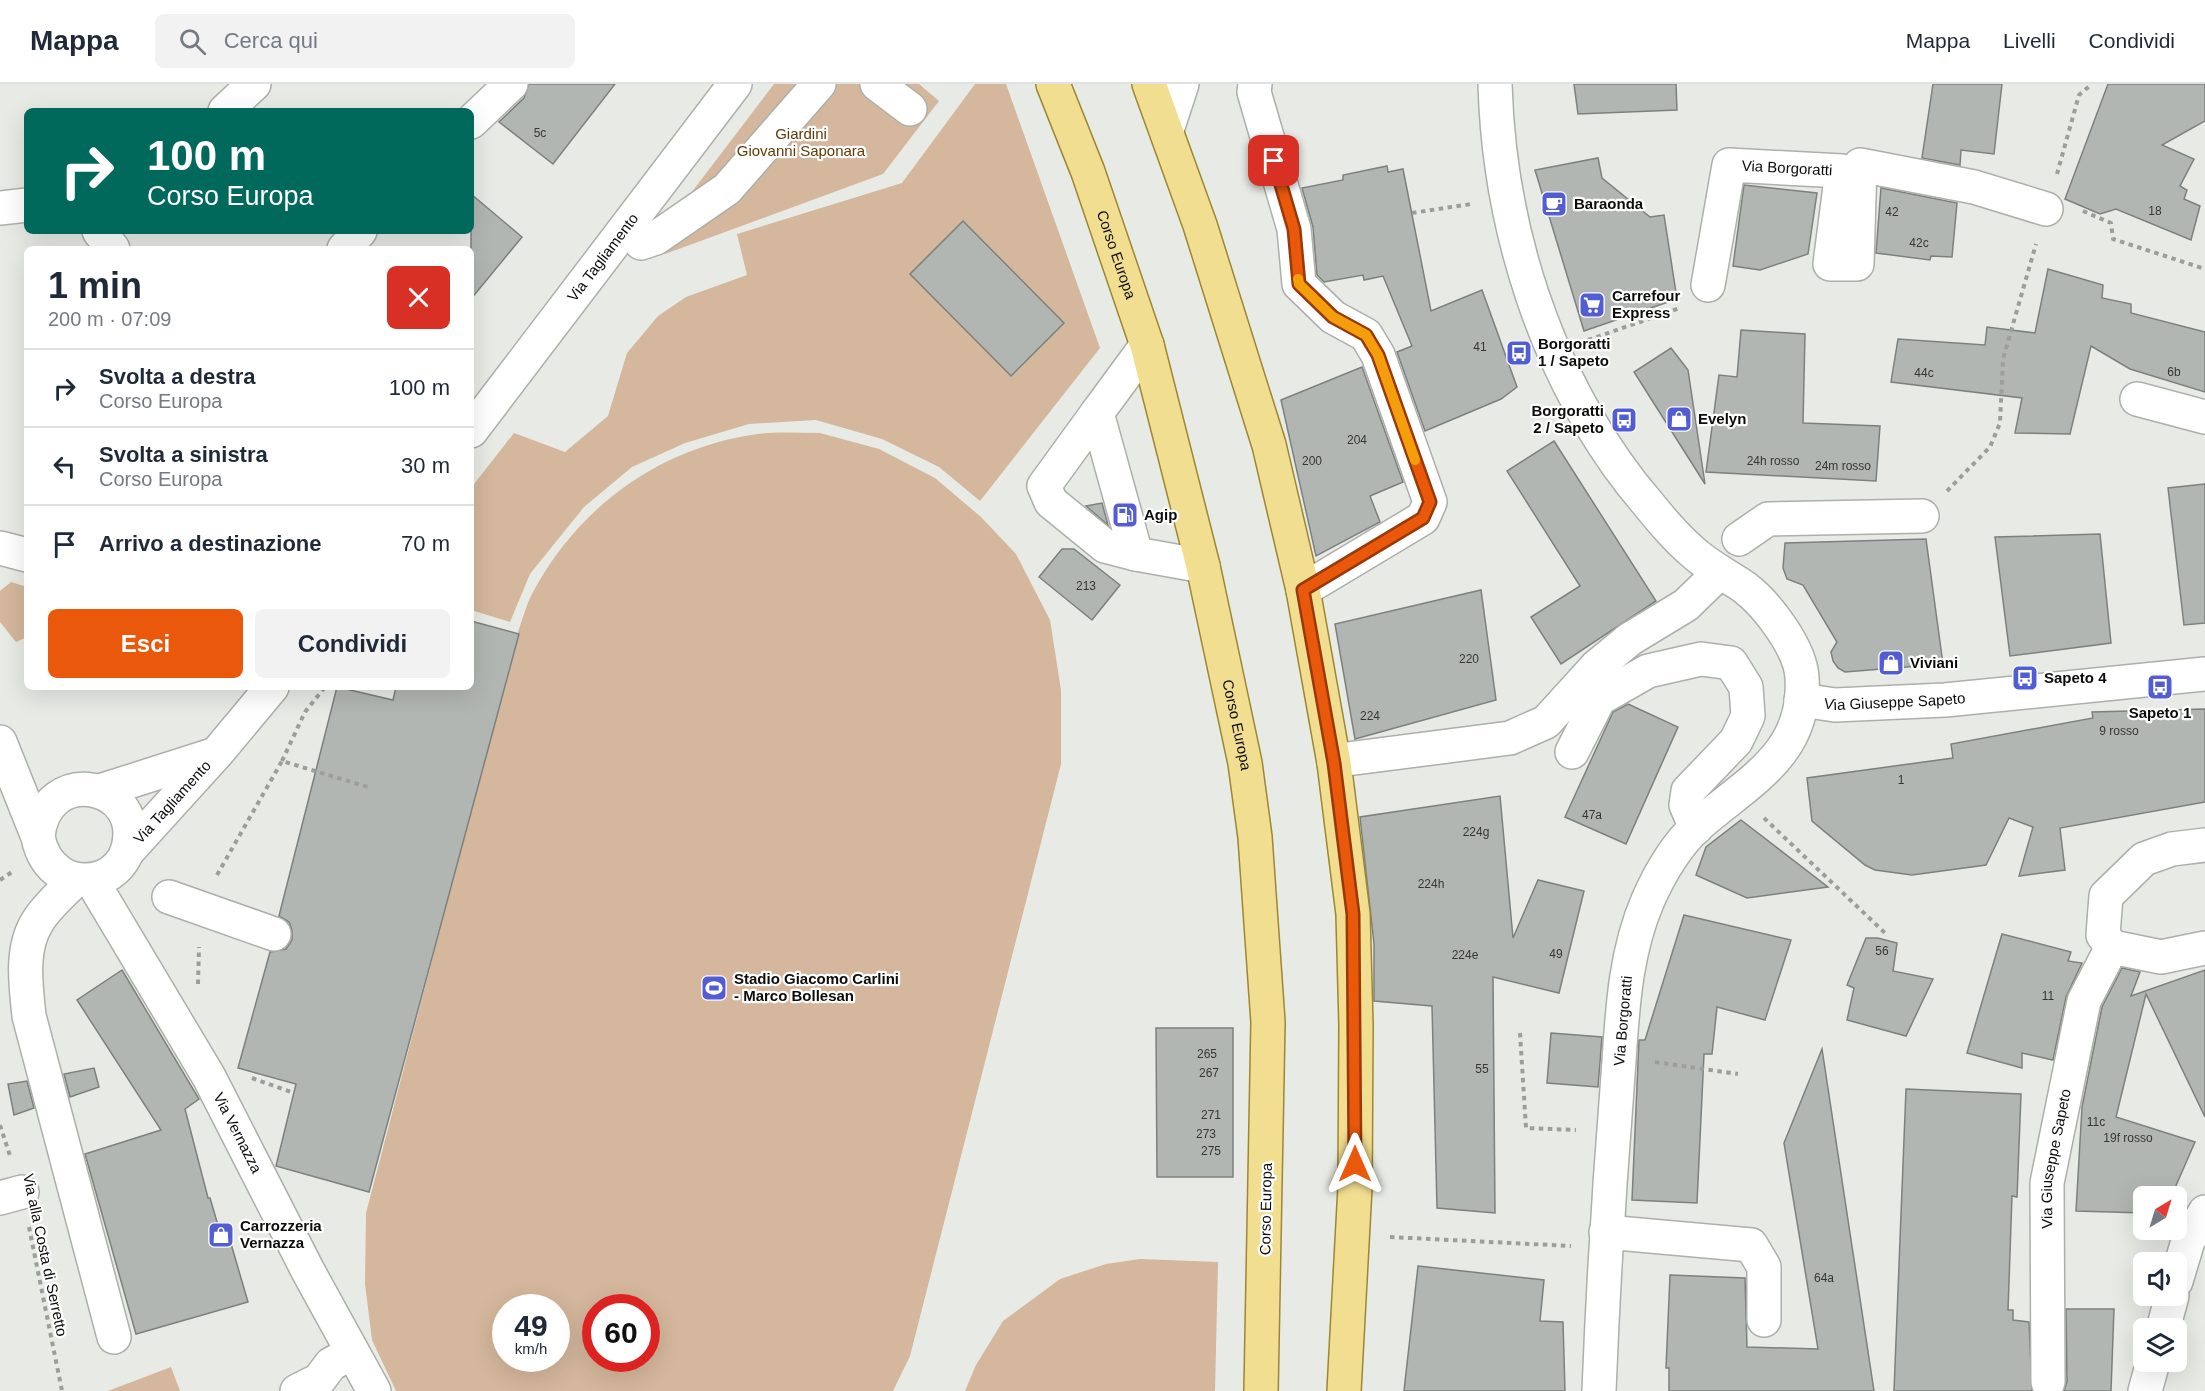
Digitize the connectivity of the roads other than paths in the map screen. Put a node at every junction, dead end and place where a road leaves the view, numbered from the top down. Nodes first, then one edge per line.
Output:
1 (254, 84) edge
2 (511, 84) edge
3 (735, 84) edge
4 (819, 84) edge
5 (877, 84) edge
6 (1053, 84) edge
7 (1149, 84) edge
8 (1182, 84) edge
9 (1256, 84) edge
10 (1494, 84) edge
11 (228, 108) edge
12 (910, 109) dead end
13 (474, 119) edge
14 (1167, 130) junction
15 (2048, 204) road end
16 (24, 205) edge
17 (0, 208) edge
18 (101, 234) edge
19 (357, 234) edge
20 (641, 243) dead end
21 (111, 246) edge
22 (347, 246) edge
23 (1708, 285) road end
24 (1147, 345) junction
25 (2137, 399) dead end
26 (1097, 413) junction
27 (2205, 417) edge
28 (474, 427) edge
29 (1922, 516) road end
30 (1739, 539) dead end
31 (0, 548) edge
32 (24, 554) edge
33 (1136, 554) junction
34 (1203, 566) junction
35 (1720, 572) junction
36 (1303, 590) junction
37 (2205, 674) edge
38 (270, 690) edge
39 (1801, 700) junction
40 (2, 745) edge
41 (1572, 752) dead end
42 (218, 753) junction
43 (1334, 763) junction
44 (100, 791) junction
45 (62, 794) junction
46 (1696, 828) junction
47 (38, 837) junction
48 (2205, 846) edge
49 (128, 851) junction
50 (84, 880) junction
51 (169, 897) dead end
52 (274, 934) dead end
53 (2112, 947) junction
54 (2205, 948) edge
55 (2205, 1212) edge
56 (1606, 1232) junction
57 (2184, 1252) edge
58 (1764, 1320) dead end
59 (114, 1337) dead end
60 (352, 1353) junction
61 (2150, 1372) edge
62 (2048, 1382) dead end
63 (313, 1387) edge
64 (375, 1391) edge
65 (1261, 1391) edge
66 (1344, 1391) edge
67 (1599, 1391) edge
68 (2145, 1391) edge

1 - 11 street
2 - 13 street
3 - 28 street, Via Tagliamento
4 - 20 street
5 - 12 street
6 - 24 main road, Corso Europa
7 - 14 main road
8 - 14 street
9 - 36 street
10 - 35 street, Via Borgoratti
14 - 36 main road
15 - 23 street, Via Borgoratti
16 - 17 street
18 - 21 street
19 - 22 street
24 - 26 street
24 - 34 main road, Corso Europa
25 - 27 street
26 - 33 street
26 - 33 street
29 - 30 street
31 - 32 street
33 - 34 street
34 - 65 main road, Corso Europa
35 - 39 street, Via Borgoratti
35 - 43 street
36 - 43 main road
37 - 39 street, Via Giuseppe Sapeto
38 - 42 street, Via Tagliamento
39 - 46 street, Via Borgoratti
40 - 45 street, Via Vernazza
40 - 47 street, Via Vernazza
41 - 46 street
42 - 44 street, Via Tagliamento
42 - 49 street, Via Tagliamento
43 - 66 main road
44 - 45 street
44 - 49 street
45 - 47 street
46 - 56 street, Via Borgoratti
47 - 50 street, Via Vernazza
48 - 53 street
49 - 50 street
50 - 59 street
50 - 60 street, Via Vernazza
51 - 52 street
53 - 54 street
53 - 62 street, Via Giuseppe Sapeto
55 - 57 street
56 - 58 street
56 - 67 street, Via Borgoratti
60 - 63 street
60 - 64 street, Via Vernazza
61 - 68 street

